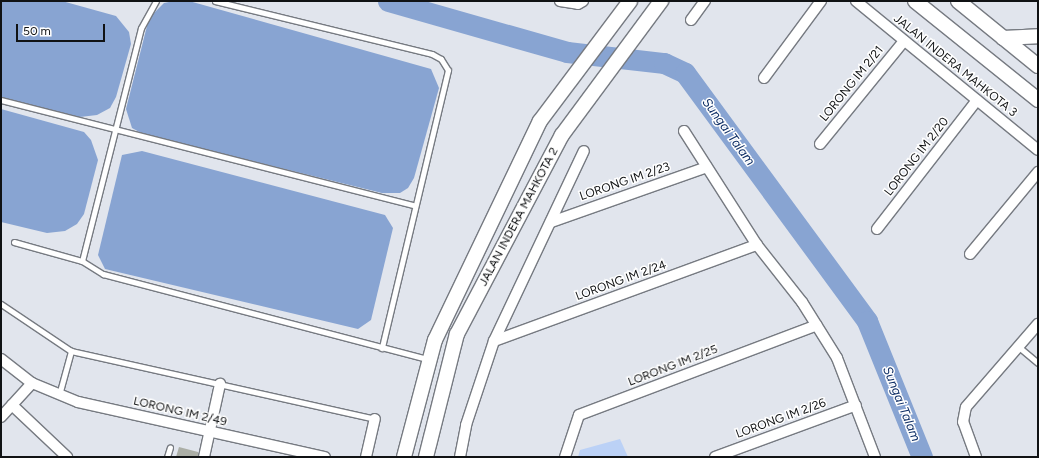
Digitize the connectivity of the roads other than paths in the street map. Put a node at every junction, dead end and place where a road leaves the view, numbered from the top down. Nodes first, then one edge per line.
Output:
1 (156, 1) edge
2 (215, 1) edge
3 (560, 1) edge
4 (583, 1) edge
5 (630, 1) edge
6 (661, 1) edge
7 (705, 1) edge
8 (821, 1) edge
9 (856, 1) edge
10 (915, 1) edge
11 (958, 1) edge
12 (690, 20) dead end
13 (1038, 36) edge
14 (1003, 38) junction
15 (904, 41) junction
16 (1038, 66) edge
17 (764, 78) dead end
18 (1, 100) edge
19 (977, 100) junction
20 (1038, 100) edge
21 (116, 129) junction
22 (684, 131) dead end
23 (820, 144) dead end
24 (1038, 150) edge
25 (584, 151) dead end
26 (707, 167) junction
27 (1038, 172) edge
28 (414, 205) junction
29 (551, 222) junction
30 (877, 229) dead end
31 (14, 242) dead end
32 (757, 245) junction
33 (970, 254) dead end
34 (82, 261) junction
35 (1, 304) edge
36 (817, 324) junction
37 (1038, 324) edge
38 (494, 342) junction
39 (382, 348) junction
40 (1020, 348) junction
41 (71, 351) junction
42 (1, 359) edge
43 (428, 359) junction
44 (1038, 363) edge
45 (32, 383) junction
46 (220, 384) junction
47 (59, 395) junction
48 (856, 405) junction
49 (5, 410) edge
50 (375, 419) joint
51 (209, 432) junction
52 (170, 447) dead end
53 (67, 457) edge
54 (167, 457) edge
55 (204, 457) edge
56 (325, 457) edge
57 (366, 457) edge
58 (404, 457) edge
59 (426, 457) edge
60 (460, 457) edge
61 (565, 457) edge
62 (715, 457) edge
63 (875, 457) edge
64 (976, 457) edge

1 - 21 lane
2 - 28 lane
3 - 4 street
5 - 43 street, JALAN INDERA MAHKOTA 2
6 - 59 street, JALAN INDERA MAHKOTA 2
7 - 12 street
8 - 17 street
9 - 15 street, JALAN INDERA MAHKOTA 3
10 - 20 street
11 - 14 street
13 - 14 street
14 - 16 street
15 - 19 street, JALAN INDERA MAHKOTA 3
15 - 23 street, LORONG IM 2/21
18 - 21 lane
19 - 24 street, JALAN INDERA MAHKOTA 3
19 - 30 street, LORONG IM 2/20
21 - 28 lane
21 - 34 lane
22 - 26 street
25 - 29 street
26 - 29 street, LORONG IM 2/23
26 - 32 street
27 - 33 street
28 - 39 lane
29 - 38 street
31 - 34 lane
32 - 36 street
32 - 38 street, LORONG IM 2/24
34 - 39 lane
35 - 41 lane
36 - 48 street
36 - 61 street, LORONG IM 2/25
37 - 40 street
38 - 60 street
39 - 43 lane
40 - 44 lane
40 - 64 street
41 - 46 lane
41 - 47 lane
42 - 45 street, LORONG IM 2/49
43 - 58 street, JALAN INDERA MAHKOTA 2
45 - 47 street, LORONG IM 2/49
45 - 49 street
46 - 50 lane
46 - 51 street
47 - 51 street, LORONG IM 2/49
48 - 62 street, LORONG IM 2/26
48 - 63 street
49 - 53 street
50 - 57 street
51 - 55 street
51 - 56 street, LORONG IM 2/49
52 - 54 lane

